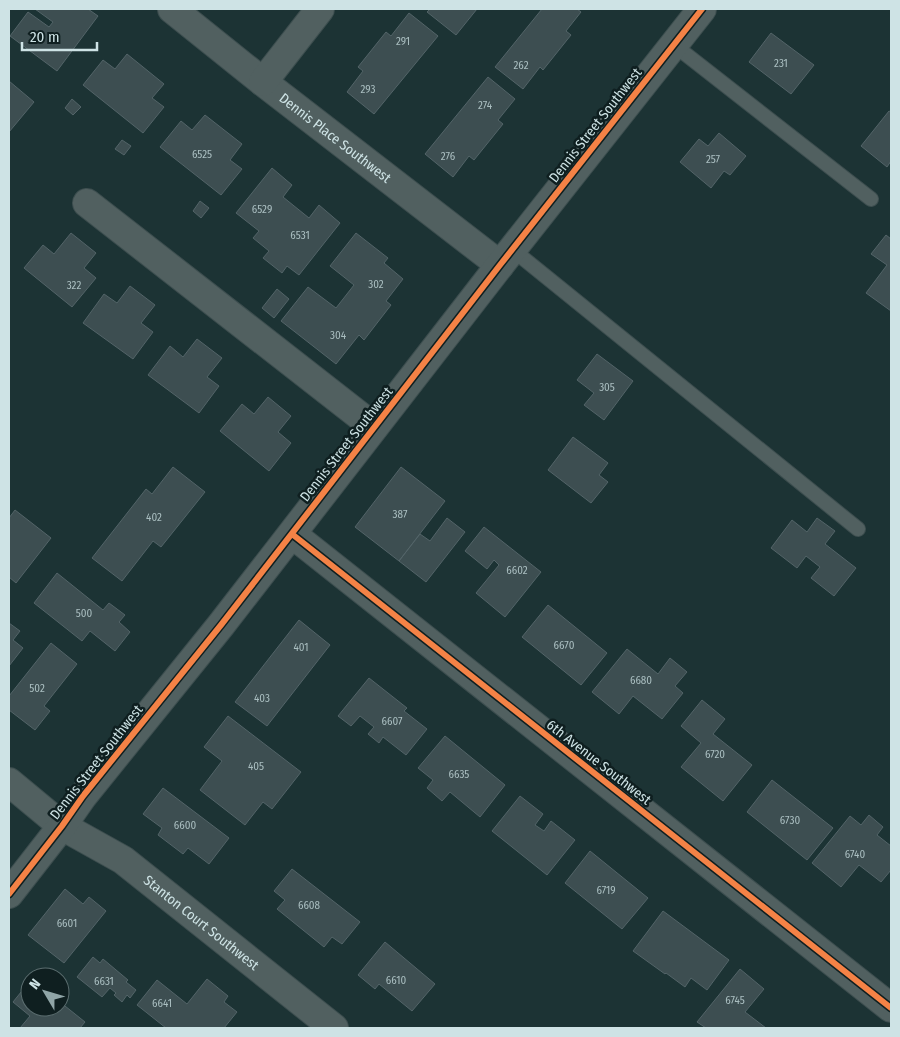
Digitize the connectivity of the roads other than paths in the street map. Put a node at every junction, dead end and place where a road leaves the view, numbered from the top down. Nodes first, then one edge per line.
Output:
1 (172, 9) edge
2 (320, 9) edge
3 (702, 9) edge
4 (674, 45) junction
5 (263, 82) junction
6 (870, 199) dead end
7 (87, 203) dead end
8 (506, 258) junction
9 (374, 427) junction
10 (858, 528) dead end
11 (292, 534) junction
12 (9, 782) edge
13 (62, 826) junction
14 (9, 894) edge
15 (891, 1008) edge
16 (334, 1028) edge

1 - 5 street, Dennis Place Southwest
2 - 5 street
3 - 4 street, Dennis Street Southwest
4 - 6 lane
4 - 8 street, Dennis Street Southwest
5 - 8 street, Dennis Place Southwest
7 - 9 street
8 - 9 street, Dennis Street Southwest
8 - 10 lane
9 - 11 street, Dennis Street Southwest
11 - 13 street, Dennis Street Southwest
11 - 15 street, 6th Avenue Southwest
12 - 13 street, Stanton Court Southwest
13 - 14 street, Dennis Street Southwest
13 - 16 street, Stanton Court Southwest

